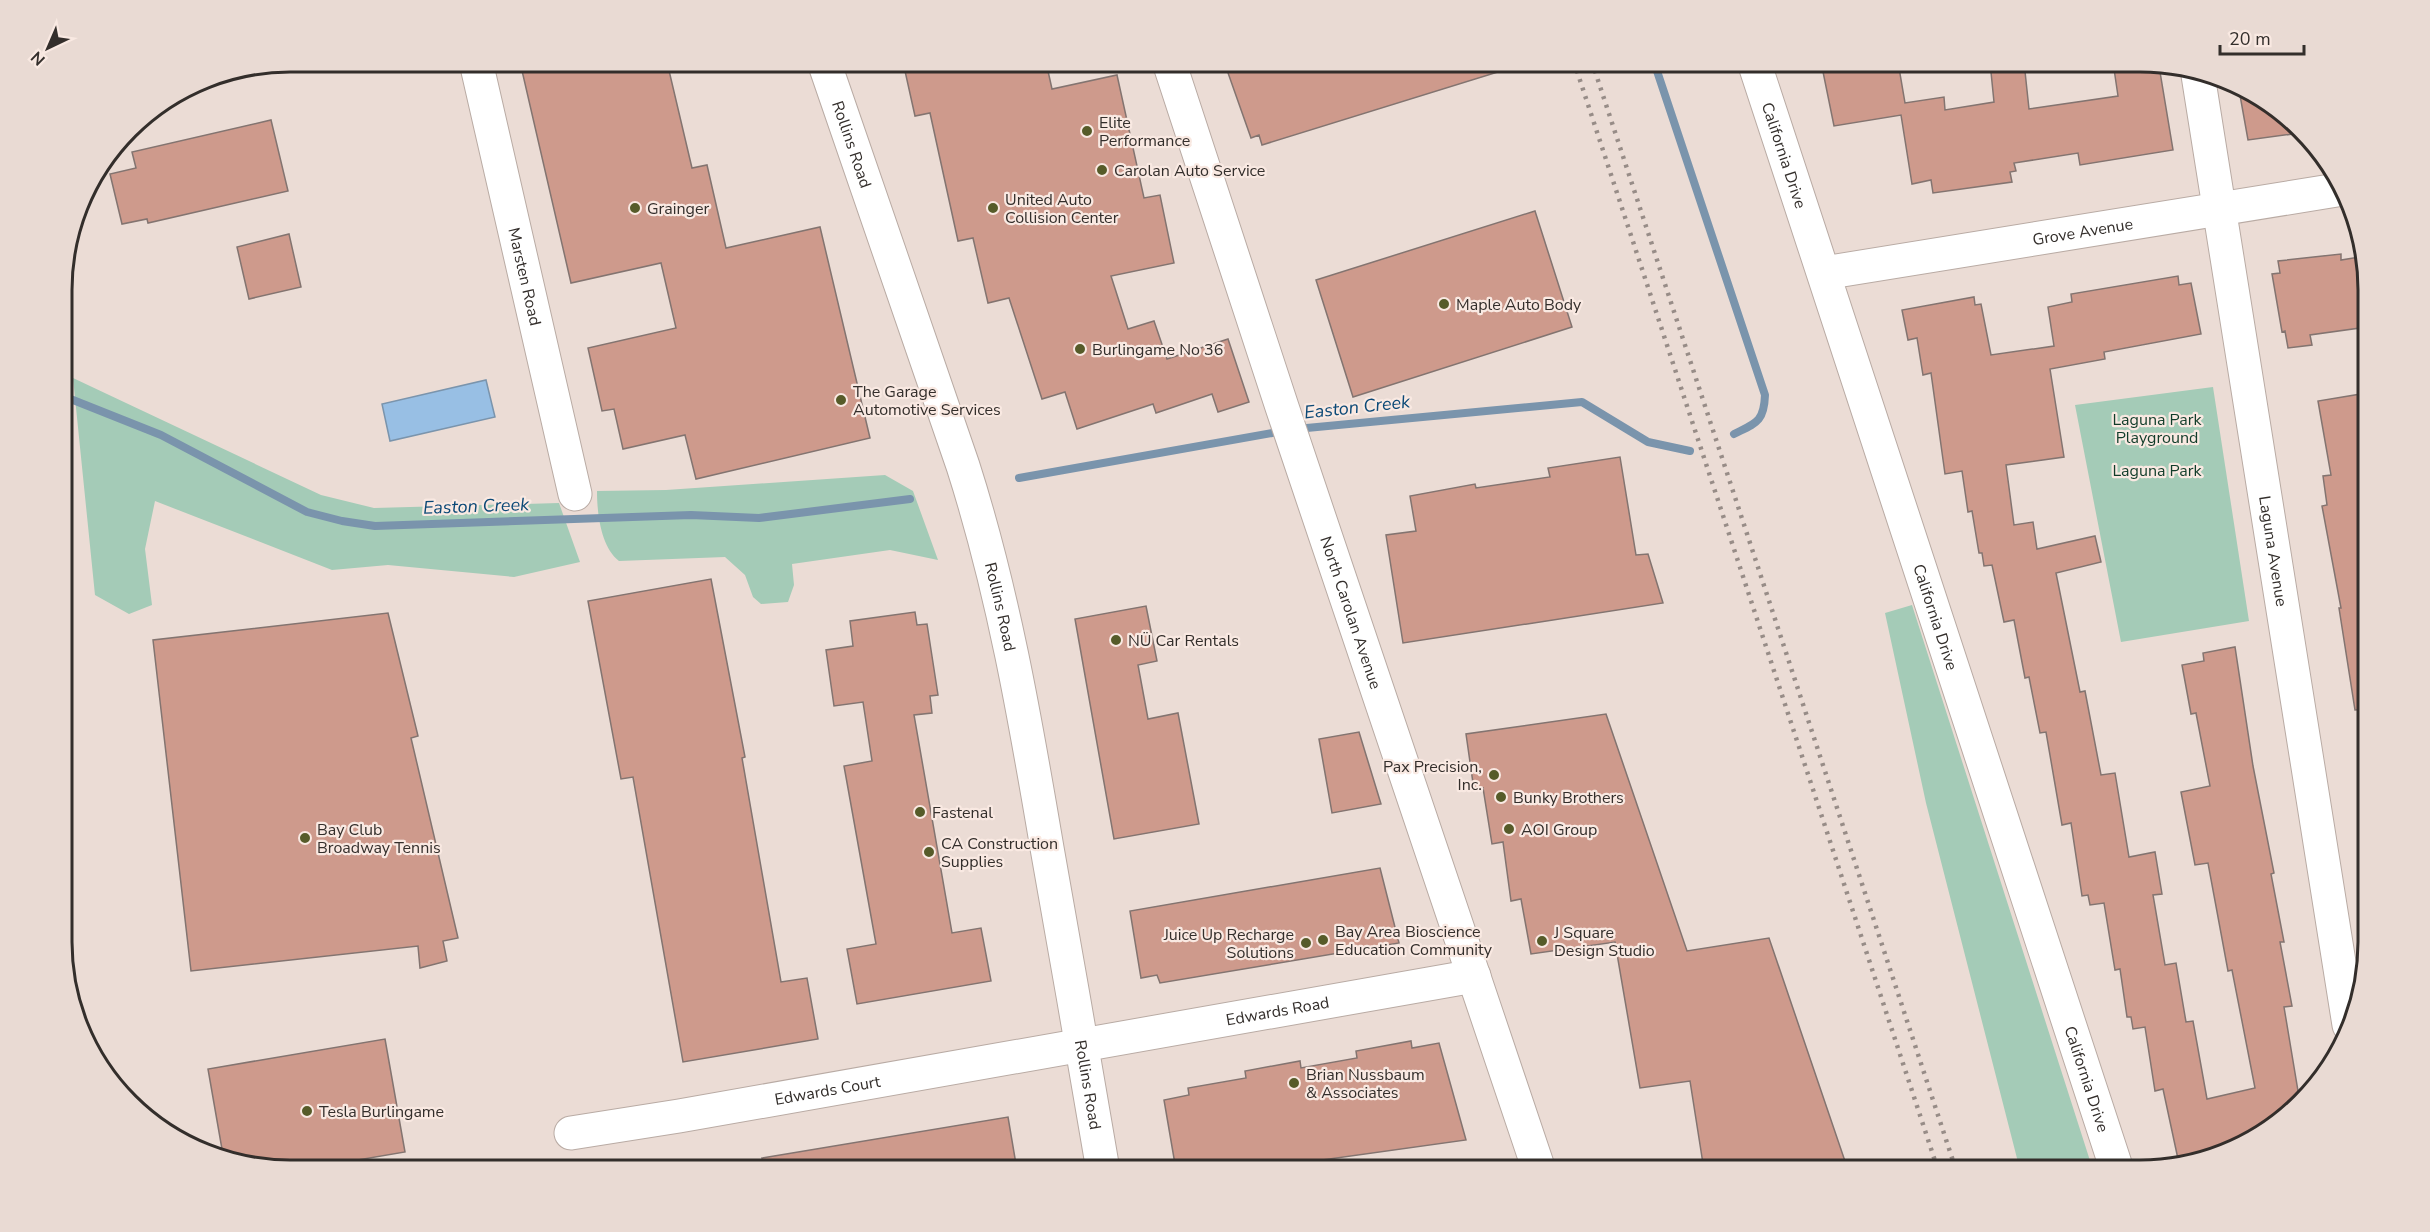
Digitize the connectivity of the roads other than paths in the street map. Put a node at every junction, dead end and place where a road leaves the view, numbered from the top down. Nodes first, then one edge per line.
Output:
1 (478, 72) edge
2 (827, 72) edge
3 (1172, 72) edge
4 (1757, 72) edge
5 (2199, 80) edge
6 (2334, 190) edge
7 (2219, 209) junction
8 (1824, 273) junction
9 (575, 494) dead end
10 (1474, 976) junction
11 (2347, 1010) edge
12 (1081, 1044) junction
13 (571, 1133) dead end
14 (1101, 1160) edge
15 (1536, 1160) edge
16 (2114, 1160) edge

1 - 9 street, Marsten Road
2 - 12 street, Rollins Road
3 - 10 street, North Carolan Avenue
4 - 8 street, California Drive
5 - 7 street, Laguna Avenue
6 - 7 street, Grove Avenue
7 - 8 street, Grove Avenue
7 - 11 street, Laguna Avenue
8 - 16 street, California Drive
10 - 12 street, Edwards Road
10 - 15 street, North Carolan Avenue
12 - 13 street, Edwards Court
12 - 14 street, Rollins Road

